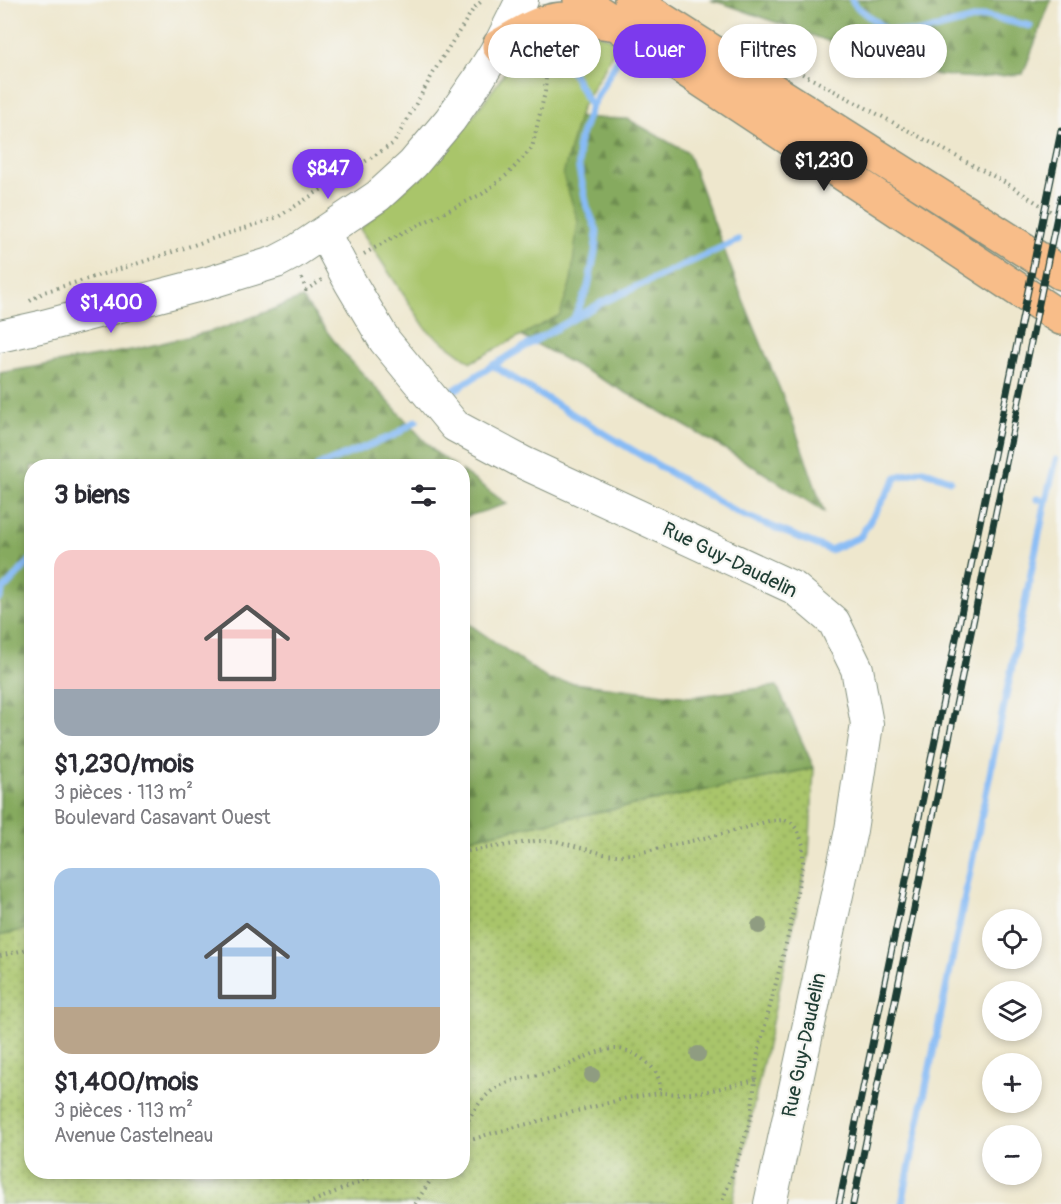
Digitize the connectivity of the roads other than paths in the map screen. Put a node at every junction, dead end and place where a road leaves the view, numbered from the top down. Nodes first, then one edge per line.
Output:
1 (522, 0) edge
2 (580, 0) edge
3 (623, 12) edge
4 (510, 24) edge
5 (542, 24) edge
6 (488, 64) edge
7 (324, 233) junction
8 (1061, 273) edge
9 (1061, 318) edge
10 (0, 336) edge
11 (771, 1204) edge

1 - 4 street
2 - 3 main road
3 - 5 main road
3 - 8 main road
3 - 9 main road
6 - 7 street
7 - 10 street
7 - 11 street, Rue Guy-Daudelin

